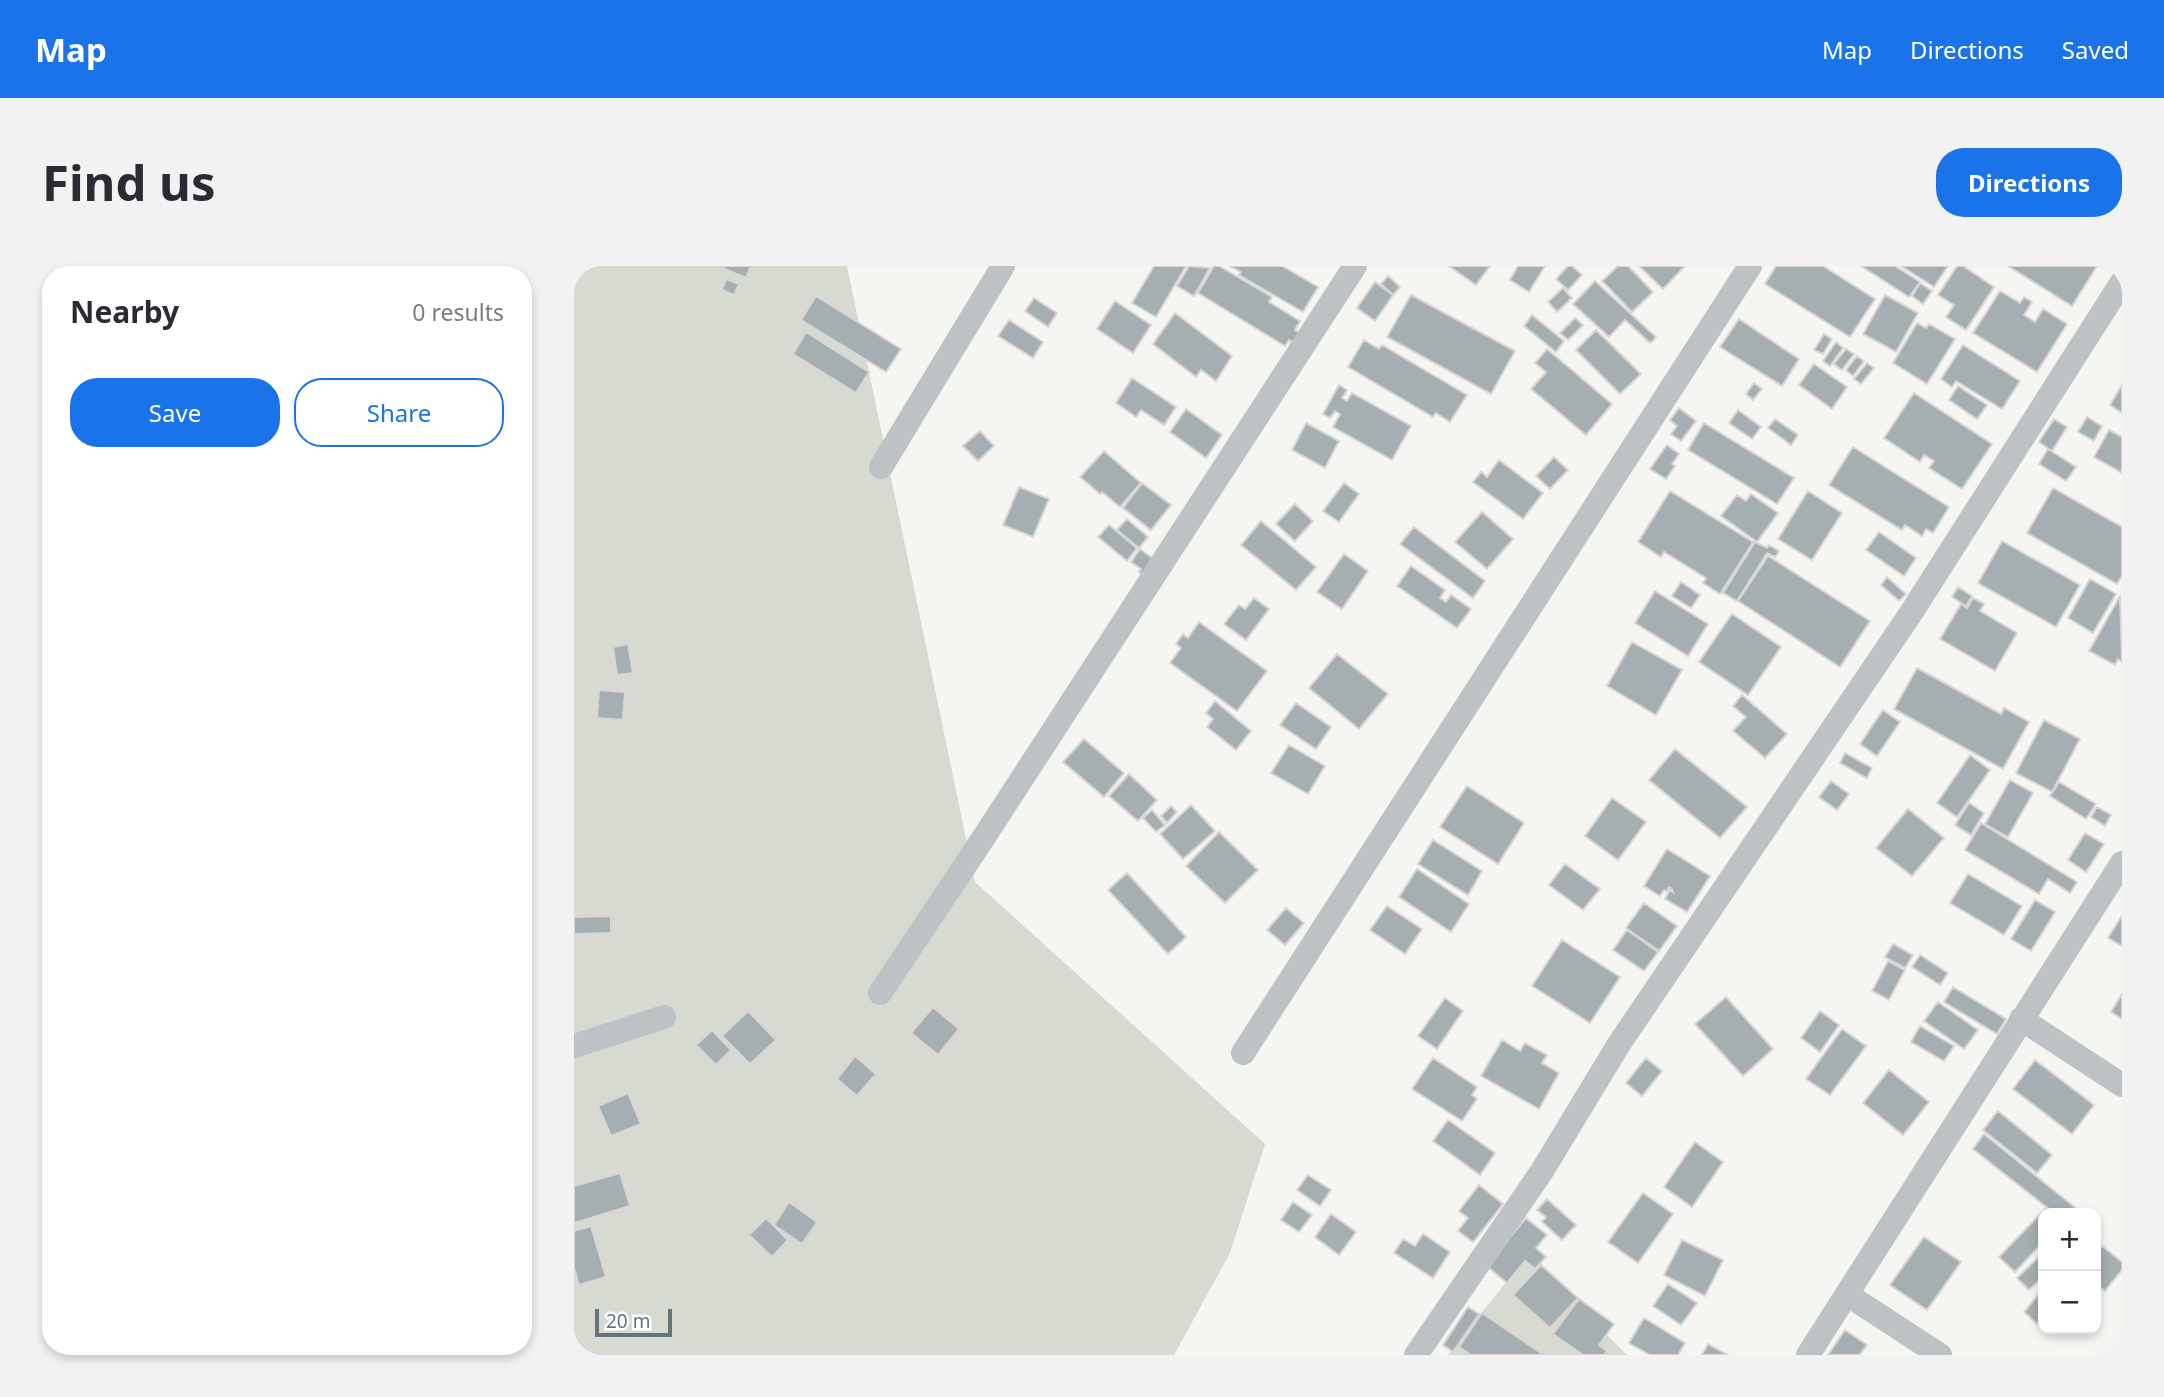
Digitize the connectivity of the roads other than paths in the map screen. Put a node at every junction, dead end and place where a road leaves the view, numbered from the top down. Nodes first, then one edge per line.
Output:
1 (1003, 266) edge
2 (1354, 266) edge
3 (1750, 266) edge
4 (2122, 282) edge
5 (881, 467) dead end
6 (2122, 863) edge
7 (880, 993) dead end
8 (664, 1017) dead end
9 (2021, 1019) junction
10 (574, 1046) edge
11 (1243, 1053) dead end
12 (2122, 1085) edge
13 (1848, 1295) junction
14 (1416, 1355) edge
15 (1808, 1355) edge
16 (1940, 1355) edge

1 - 5 street
2 - 7 street
3 - 11 street
4 - 14 street
6 - 9 street
8 - 10 street
9 - 12 street
9 - 13 street
13 - 15 street
13 - 16 street

